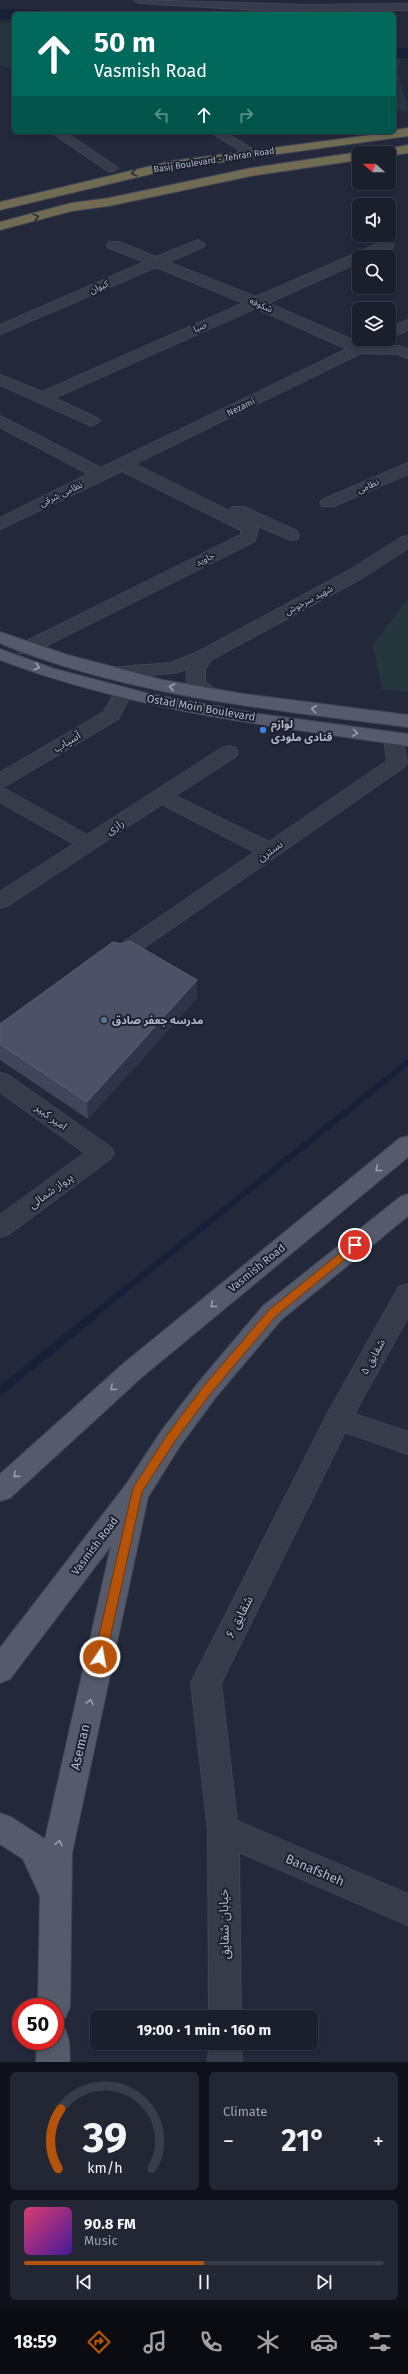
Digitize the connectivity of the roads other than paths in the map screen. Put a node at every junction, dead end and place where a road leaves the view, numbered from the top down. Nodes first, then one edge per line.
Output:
1 (139, 0) edge
2 (395, 4) edge
3 (408, 7) edge
4 (408, 124) edge
5 (396, 126) edge
6 (408, 132) edge
7 (60, 134) edge
8 (220, 134) edge
9 (339, 134) edge
10 (394, 134) edge
11 (396, 134) edge
12 (408, 142) edge
13 (245, 148) junction
14 (408, 149) edge
15 (396, 151) edge
16 (352, 157) edge
17 (172, 165) junction
18 (112, 168) dead end
19 (0, 206) edge
20 (71, 207) junction
21 (0, 226) edge
22 (198, 244) dead end
23 (114, 245) dead end
24 (388, 245) dead end
25 (376, 250) edge
26 (352, 260) edge
27 (156, 262) junction
28 (255, 302) junction
29 (408, 324) edge
30 (0, 330) edge
31 (396, 330) edge
32 (366, 346) edge
33 (360, 349) junction
34 (405, 350) edge
35 (0, 379) edge
36 (42, 398) junction
37 (0, 421) edge
38 (92, 421) dead end
39 (21, 431) junction
40 (0, 439) edge
41 (128, 462) junction
42 (408, 468) edge
43 (102, 475) junction
44 (328, 503) dead end
45 (0, 524) edge
46 (291, 535) dead end
47 (408, 541) edge
48 (0, 637) edge
49 (25, 649) junction
50 (206, 655) junction
51 (2, 657) edge
52 (108, 673) junction
53 (124, 693) junction
54 (214, 695) junction
55 (408, 721) edge
56 (401, 739) edge
57 (229, 752) dead end
58 (0, 781) edge
59 (0, 794) edge
60 (161, 796) junction
61 (88, 844) junction
62 (270, 851) junction
63 (0, 901) edge
64 (122, 953) edge
65 (0, 1081) edge
66 (408, 1144) edge
67 (102, 1153) joint
68 (408, 1203) edge
69 (396, 1222) edge
70 (0, 1228) edge
71 (408, 1294) edge
72 (338, 1419) junction
73 (408, 1443) edge
74 (0, 1490) edge
75 (137, 1491) junction
76 (0, 1670) edge
77 (0, 1827) edge
78 (223, 1830) junction
79 (56, 1896) junction
80 (408, 1910) edge
81 (54, 1998) edge
82 (225, 2010) edge
83 (53, 2050) edge
84 (225, 2050) edge
85 (53, 2062) edge
86 (225, 2062) edge

1 - 2 street
2 - 3 street
4 - 5 highway
6 - 11 highway, Basij Boulevard - Tehran Road
7 - 18 street
8 - 13 street
9 - 13 highway
10 - 17 highway, Basij Boulevard - Tehran Road
12 - 20 highway, Basij Boulevard - Tehran Road
13 - 17 highway
14 - 15 highway
16 - 20 highway
17 -> 19 highway, Basij Boulevard - Tehran Road
21 -> 20 highway
22 - 27 street, کیوان
23 - 27 street, شکوفه
24 - 25 street, صبا
26 - 28 street, صبا
27 - 28 street, شکوفه
27 - 30 street, کیوان
28 - 33 street, شکوفه
28 - 36 street, صبا
29 - 31 street
32 - 33 street
33 - 34 street, شکوفه
33 - 41 street, Nezami
35 - 36 street
36 - 38 street
37 - 39 street
39 - 40 street
39 - 43 street
41 - 43 street, نظامی شرقی
41 - 46 street
41 - 49 street, جاوید
42 - 44 street, نظامی
43 - 45 street, نظامی شرقی
47 - 50 street, شهید سرخوش
48 - 49 main road, Ostad Moin Boulevard
49 - 52 main road, Ostad Moin Boulevard
50 - 52 street, شهید سرخوش
50 - 54 street
51 -> 53 main road, Ostad Moin Boulevard
54 -> 52 main road, Ostad Moin Boulevard
53 -> 56 main road, Ostad Moin Boulevard
53 - 58 street, آسیاب
55 -> 54 main road, Ostad Moin Boulevard
56 - 62 street, نسترن
57 - 60 street, رازی
59 - 61 street
60 - 61 street, رازی
60 - 62 street
61 - 63 street, رازی
62 - 64 street, نسترن
65 - 67 street, امیر کبیر
66 -> 74 main road, Vasmish Road
67 - 70 street, پرواز شمالی
68 - 69 main road, Vasmish Road
69 - 75 main road, Vasmish Road
71 - 72 street, شقایق ۵
72 - 73 street
72 - 78 street, شقایق ۶
75 - 76 main road, Vasmish Road
79 -> 75 main road, Aseman
77 - 79 main road
78 - 80 street, Banafsheh
78 - 82 street, خیابان شقایق
79 - 81 main road, Aseman
83 - 85 main road
84 - 86 street

